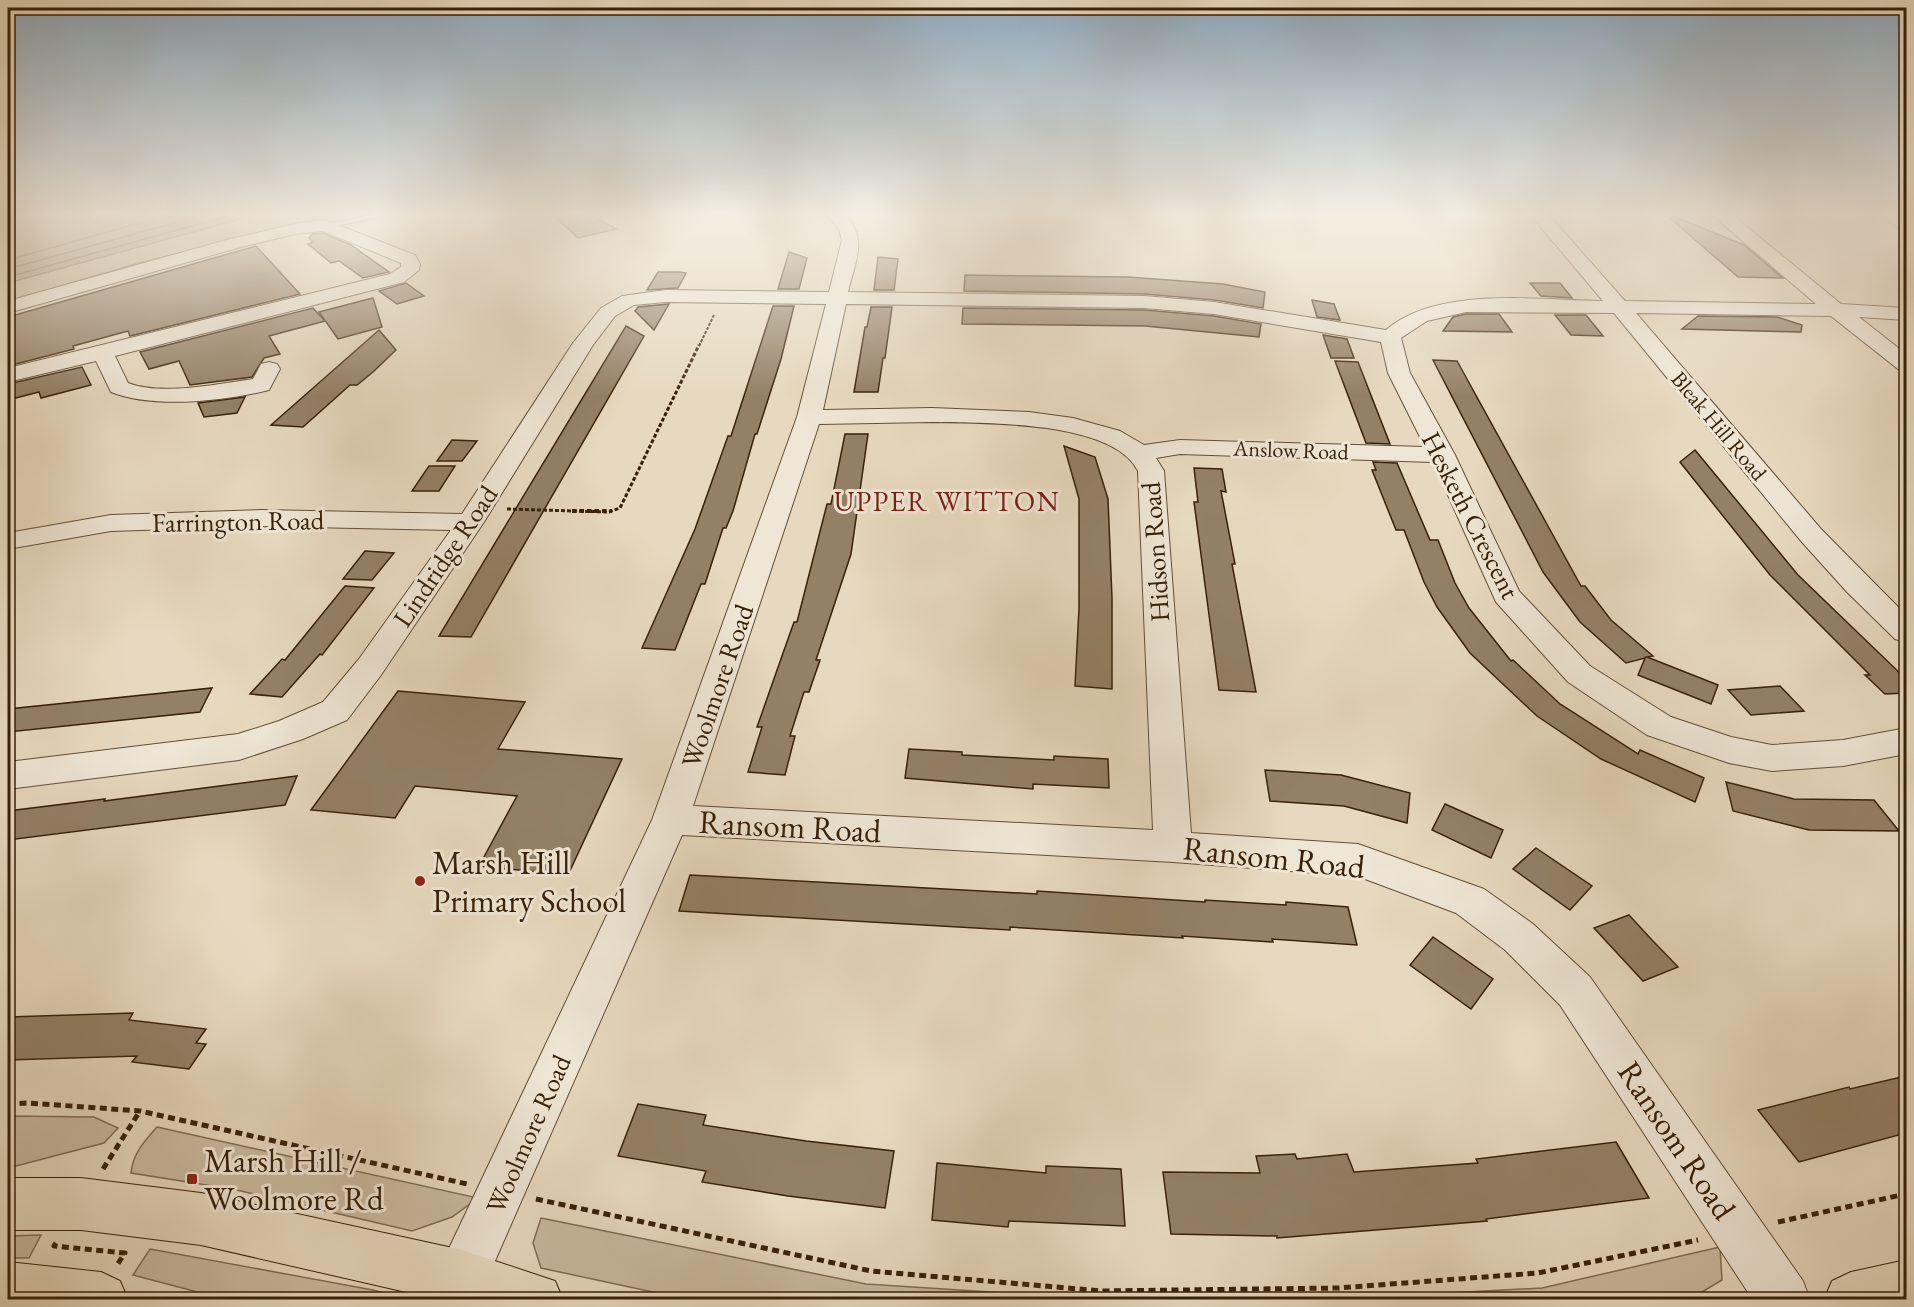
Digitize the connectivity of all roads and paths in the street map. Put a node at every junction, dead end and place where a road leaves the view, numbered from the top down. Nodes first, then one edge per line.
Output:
1 (126, 274) edge
2 (404, 274) edge
3 (844, 274) edge
4 (1592, 274) edge
5 (1793, 274) edge
6 (723, 297) junction
7 (837, 298) junction
8 (8, 307) edge
9 (1622, 308) junction
10 (1836, 310) junction
11 (1906, 314) edge
12 (1390, 337) junction
13 (103, 353) junction
14 (1906, 364) edge
15 (268, 369) dead end
16 (8, 375) edge
17 (809, 417) junction
18 (1140, 453) junction
19 (1442, 455) junction
20 (475, 515) junction
21 (8, 541) edge
22 (1906, 632) edge
23 (1906, 741) edge
24 (8, 776) edge
25 (670, 819) junction
26 (1173, 847) junction
27 (8, 1104) edge
28 (500, 1192) junction
29 (1906, 1194) edge
30 (8, 1204) edge
31 (1739, 1231) junction
32 (1906, 1287) edge
33 (457, 1288) edge
34 (8, 1289) edge
35 (101, 1299) edge
36 (536, 1299) edge
37 (1784, 1299) edge
38 (1851, 1299) edge

1 - 8 street
2 - 13 street
3 - 7 street, Woolmore Road
4 - 9 street, Bleak Hill Road
5 - 10 street
6 - 7 street, Lindridge Road
6 - 20 street, Lindridge Road
6 - 20 path
7 - 12 street, Lindridge Road
7 - 17 street, Woolmore Road
9 - 10 street
9 - 12 street
9 - 22 street, Bleak Hill Road
10 - 11 street
10 - 14 street
12 - 19 street, Hesketh Crescent
13 - 15 street
13 - 16 street
17 - 18 street, Hidson Road
17 - 25 street, Woolmore Road
18 - 19 street, Anslow Road
18 - 26 street, Hidson Road
19 - 23 street, Hesketh Crescent
20 - 21 street, Farrington Road
20 - 24 street, Lindridge Road
25 - 26 street, Ransom Road
25 - 28 street, Woolmore Road
26 - 31 street, Ransom Road
27 - 28 path
28 - 31 path
28 - 33 street, Woolmore Road
29 - 31 path
30 - 33 main road
31 - 37 street, Ransom Road
32 - 38 main road
33 - 36 main road
34 - 35 main road

